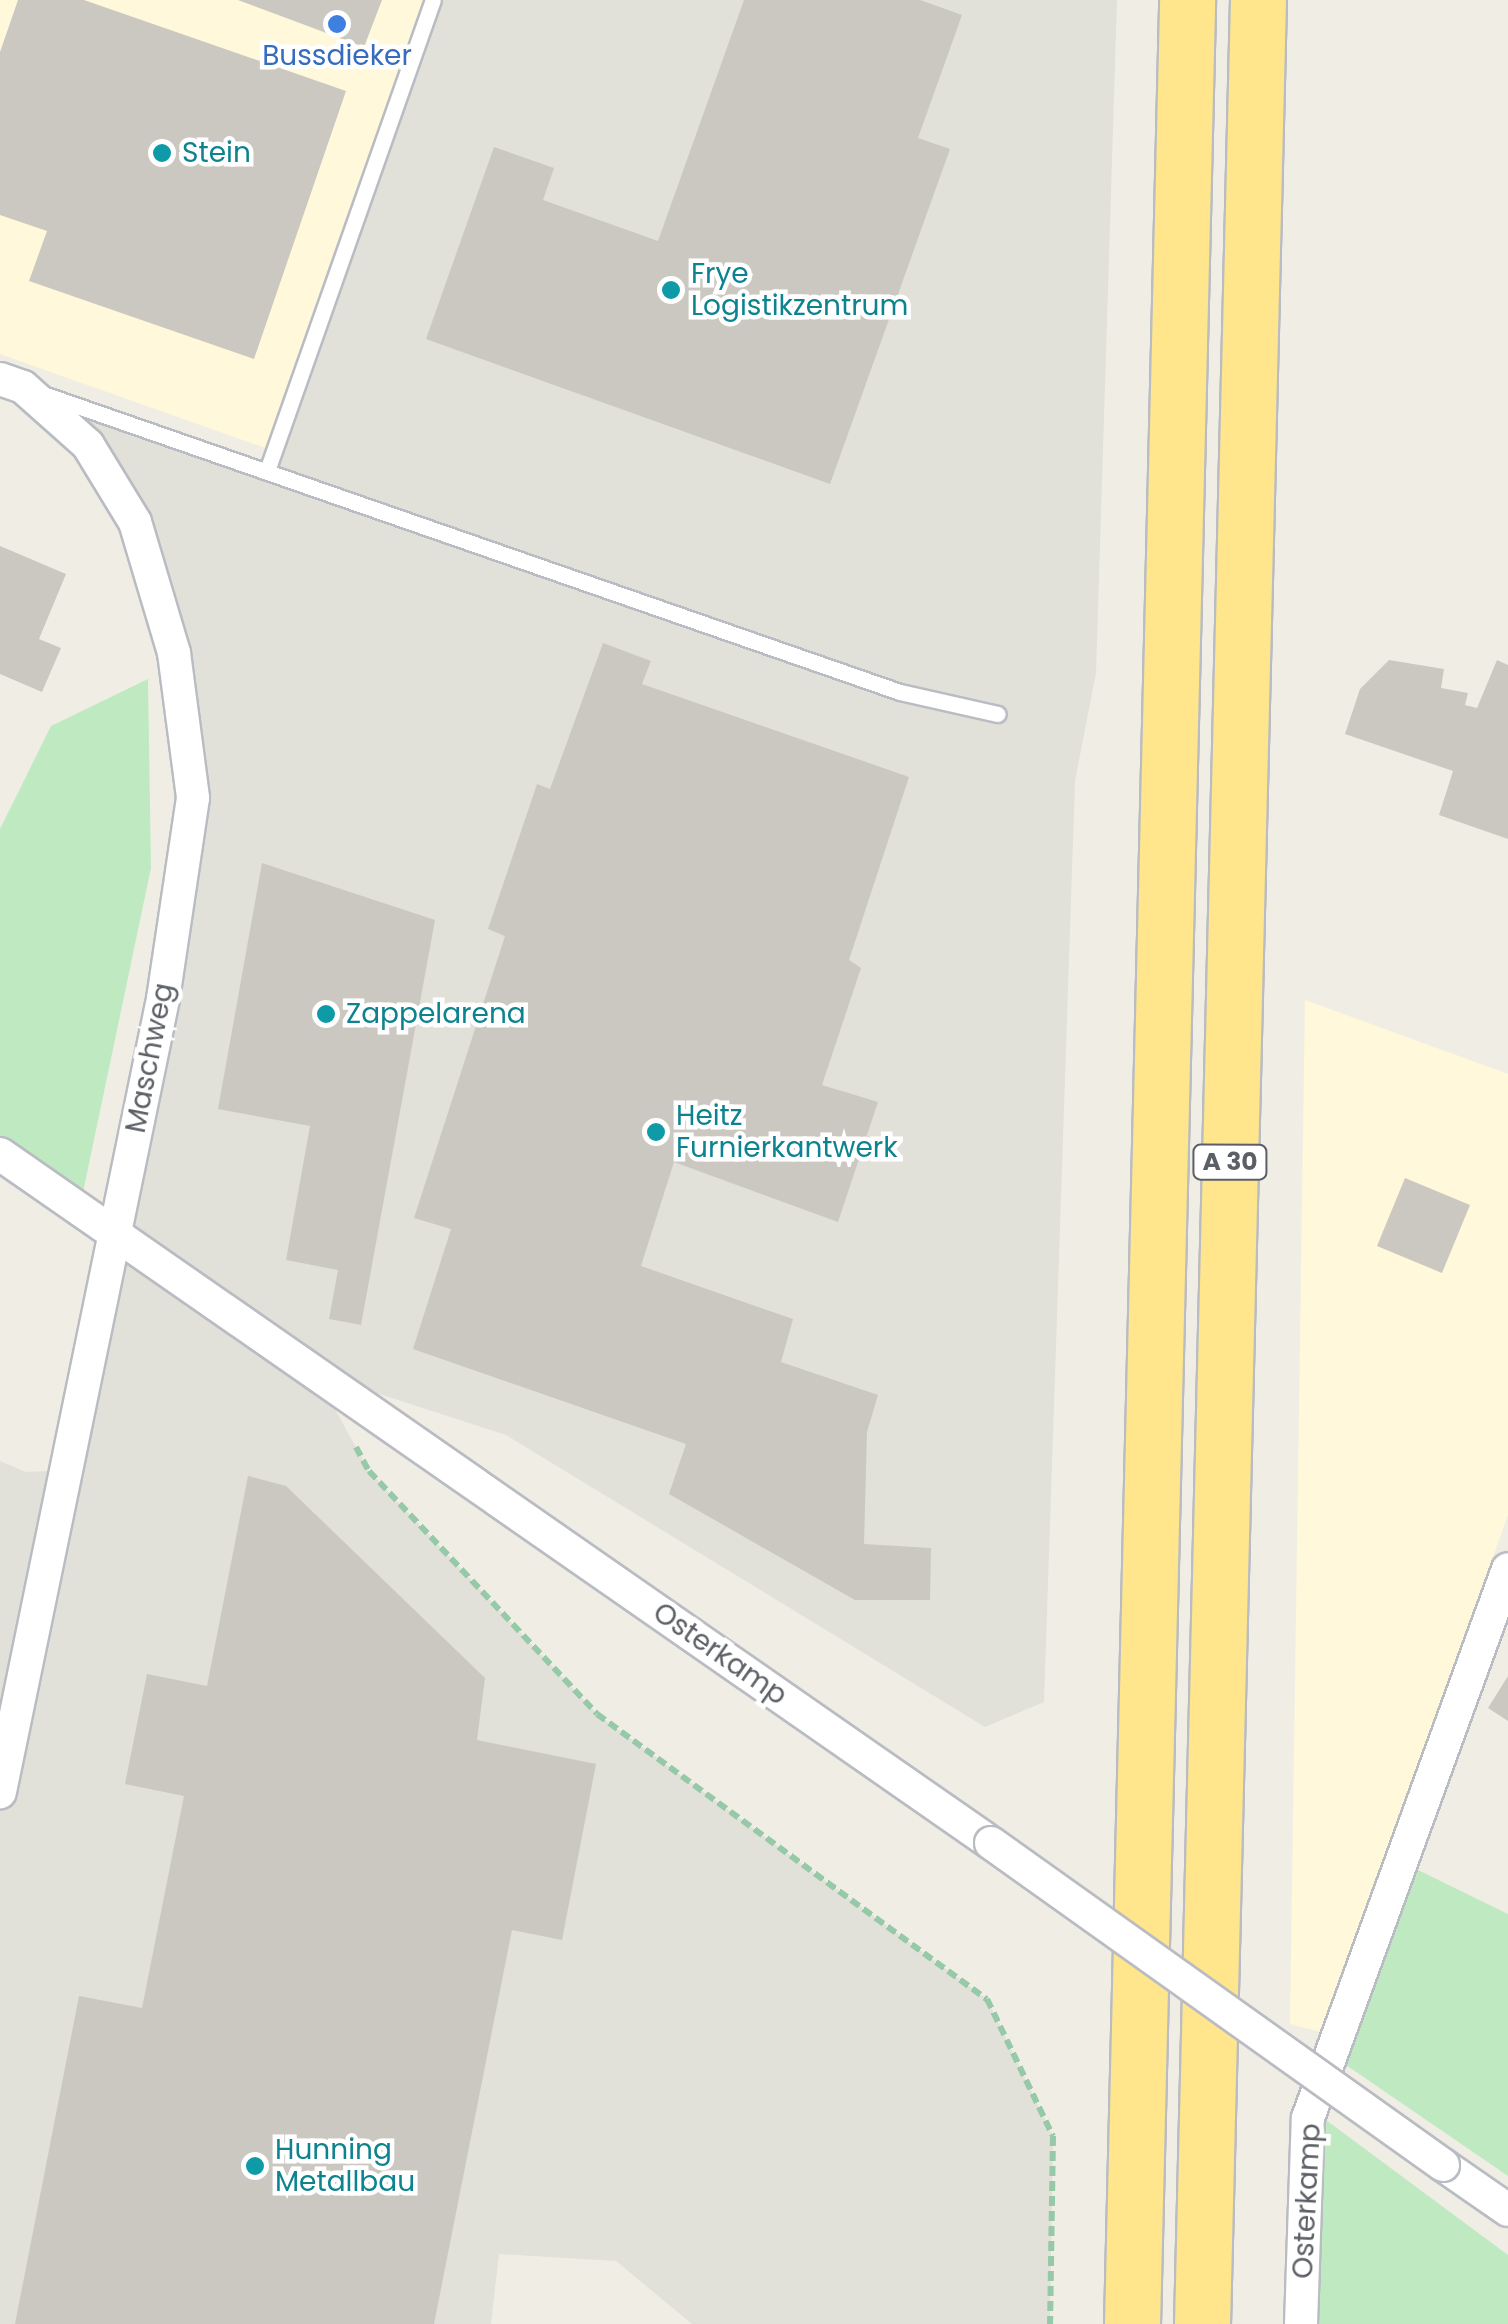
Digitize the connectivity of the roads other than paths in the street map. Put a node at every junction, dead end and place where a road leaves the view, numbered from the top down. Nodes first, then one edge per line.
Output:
1 (433, 0) edge
2 (1188, 0) edge
3 (1258, 0) edge
4 (12, 383) edge
5 (268, 468) junction
6 (998, 714) dead end
7 (0, 1154) edge
8 (115, 1233) junction
9 (1508, 1568) edge
10 (0, 1792) edge
11 (1508, 2210) edge
12 (1132, 2324) edge
13 (1202, 2324) edge
14 (1302, 2324) edge

1 - 5 lane
2 - 12 highway, A 30
3 - 13 highway, A 30
4 - 5 lane
4 - 8 street, Maschweg
5 - 6 lane
7 - 8 street, Osterkamp
8 - 10 street, Maschweg
8 - 11 street, Osterkamp, bridge
9 - 14 street, Osterkamp

